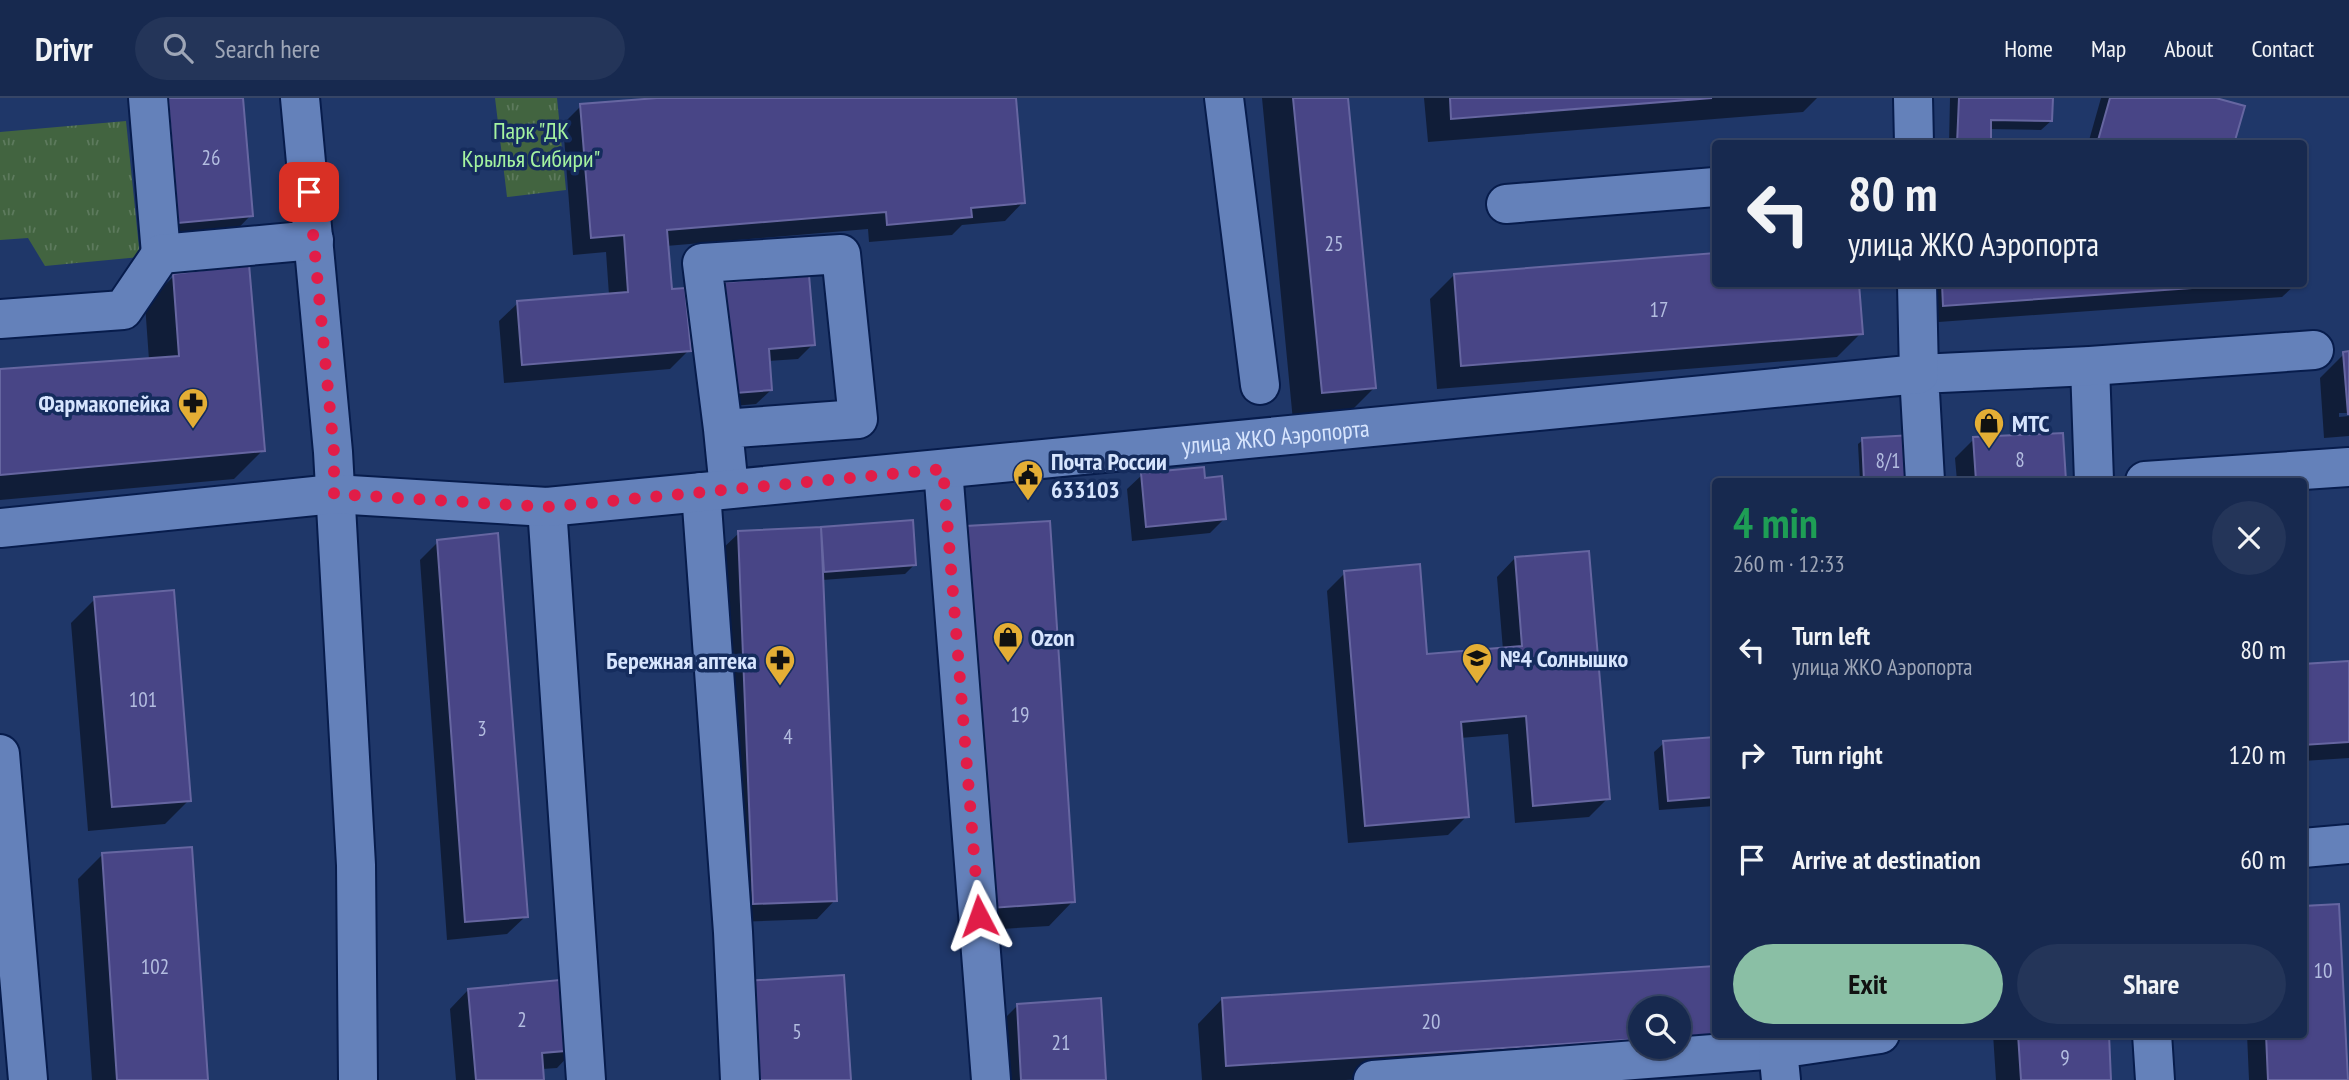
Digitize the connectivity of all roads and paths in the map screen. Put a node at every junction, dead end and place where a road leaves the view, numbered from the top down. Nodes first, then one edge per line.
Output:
1 (148, 98) edge
2 (300, 98) edge
3 (1224, 98) edge
4 (1913, 98) edge
5 (1914, 140) edge
6 (1712, 187) edge
7 (1506, 204) dead end
8 (314, 240) junction
9 (161, 254) junction
10 (1917, 287) edge
11 (0, 319) edge
12 (2314, 350) dead end
13 (2090, 366) junction
14 (1919, 374) junction
15 (1260, 385) dead end
16 (723, 429) junction
17 (2349, 467) edge
18 (943, 469) junction
19 (1925, 478) edge
20 (2094, 478) edge
21 (2188, 478) edge
22 (715, 491) junction
23 (334, 494) junction
24 (547, 507) junction
25 (0, 528) edge
26 (0, 754) edge
27 (2349, 844) edge
28 (2307, 848) edge
29 (5, 866) edge
30 (1867, 1038) edge
31 (2152, 1038) edge
32 (1780, 1065) edge
33 (28, 1080) edge
34 (358, 1080) edge
35 (586, 1080) edge
36 (740, 1080) edge
37 (990, 1080) edge
38 (1373, 1080) edge
39 (2155, 1080) edge

1 - 9 street
2 - 8 street
3 - 15 street
4 - 5 street
6 - 7 street
8 - 9 street
8 - 23 street
9 - 11 street
10 - 14 street
12 - 13 street, улица ЖКО Аэропорта
13 - 14 street, улица ЖКО Аэропорта
13 - 20 street
14 - 18 street, улица ЖКО Аэропорта
14 - 19 street
16 - 16 street
16 - 22 street
17 - 21 street
18 - 22 street, улица ЖКО Аэропорта
18 - 37 street
22 - 24 street, улица ЖКО Аэропорта
22 - 36 street
23 - 24 street, улица ЖКО Аэропорта
23 - 25 street, улица ЖКО Аэропорта
23 - 34 street
24 - 35 street
26 - 29 street
27 - 28 street
29 - 33 street
30 - 32 street
31 - 39 street
32 - 38 street

